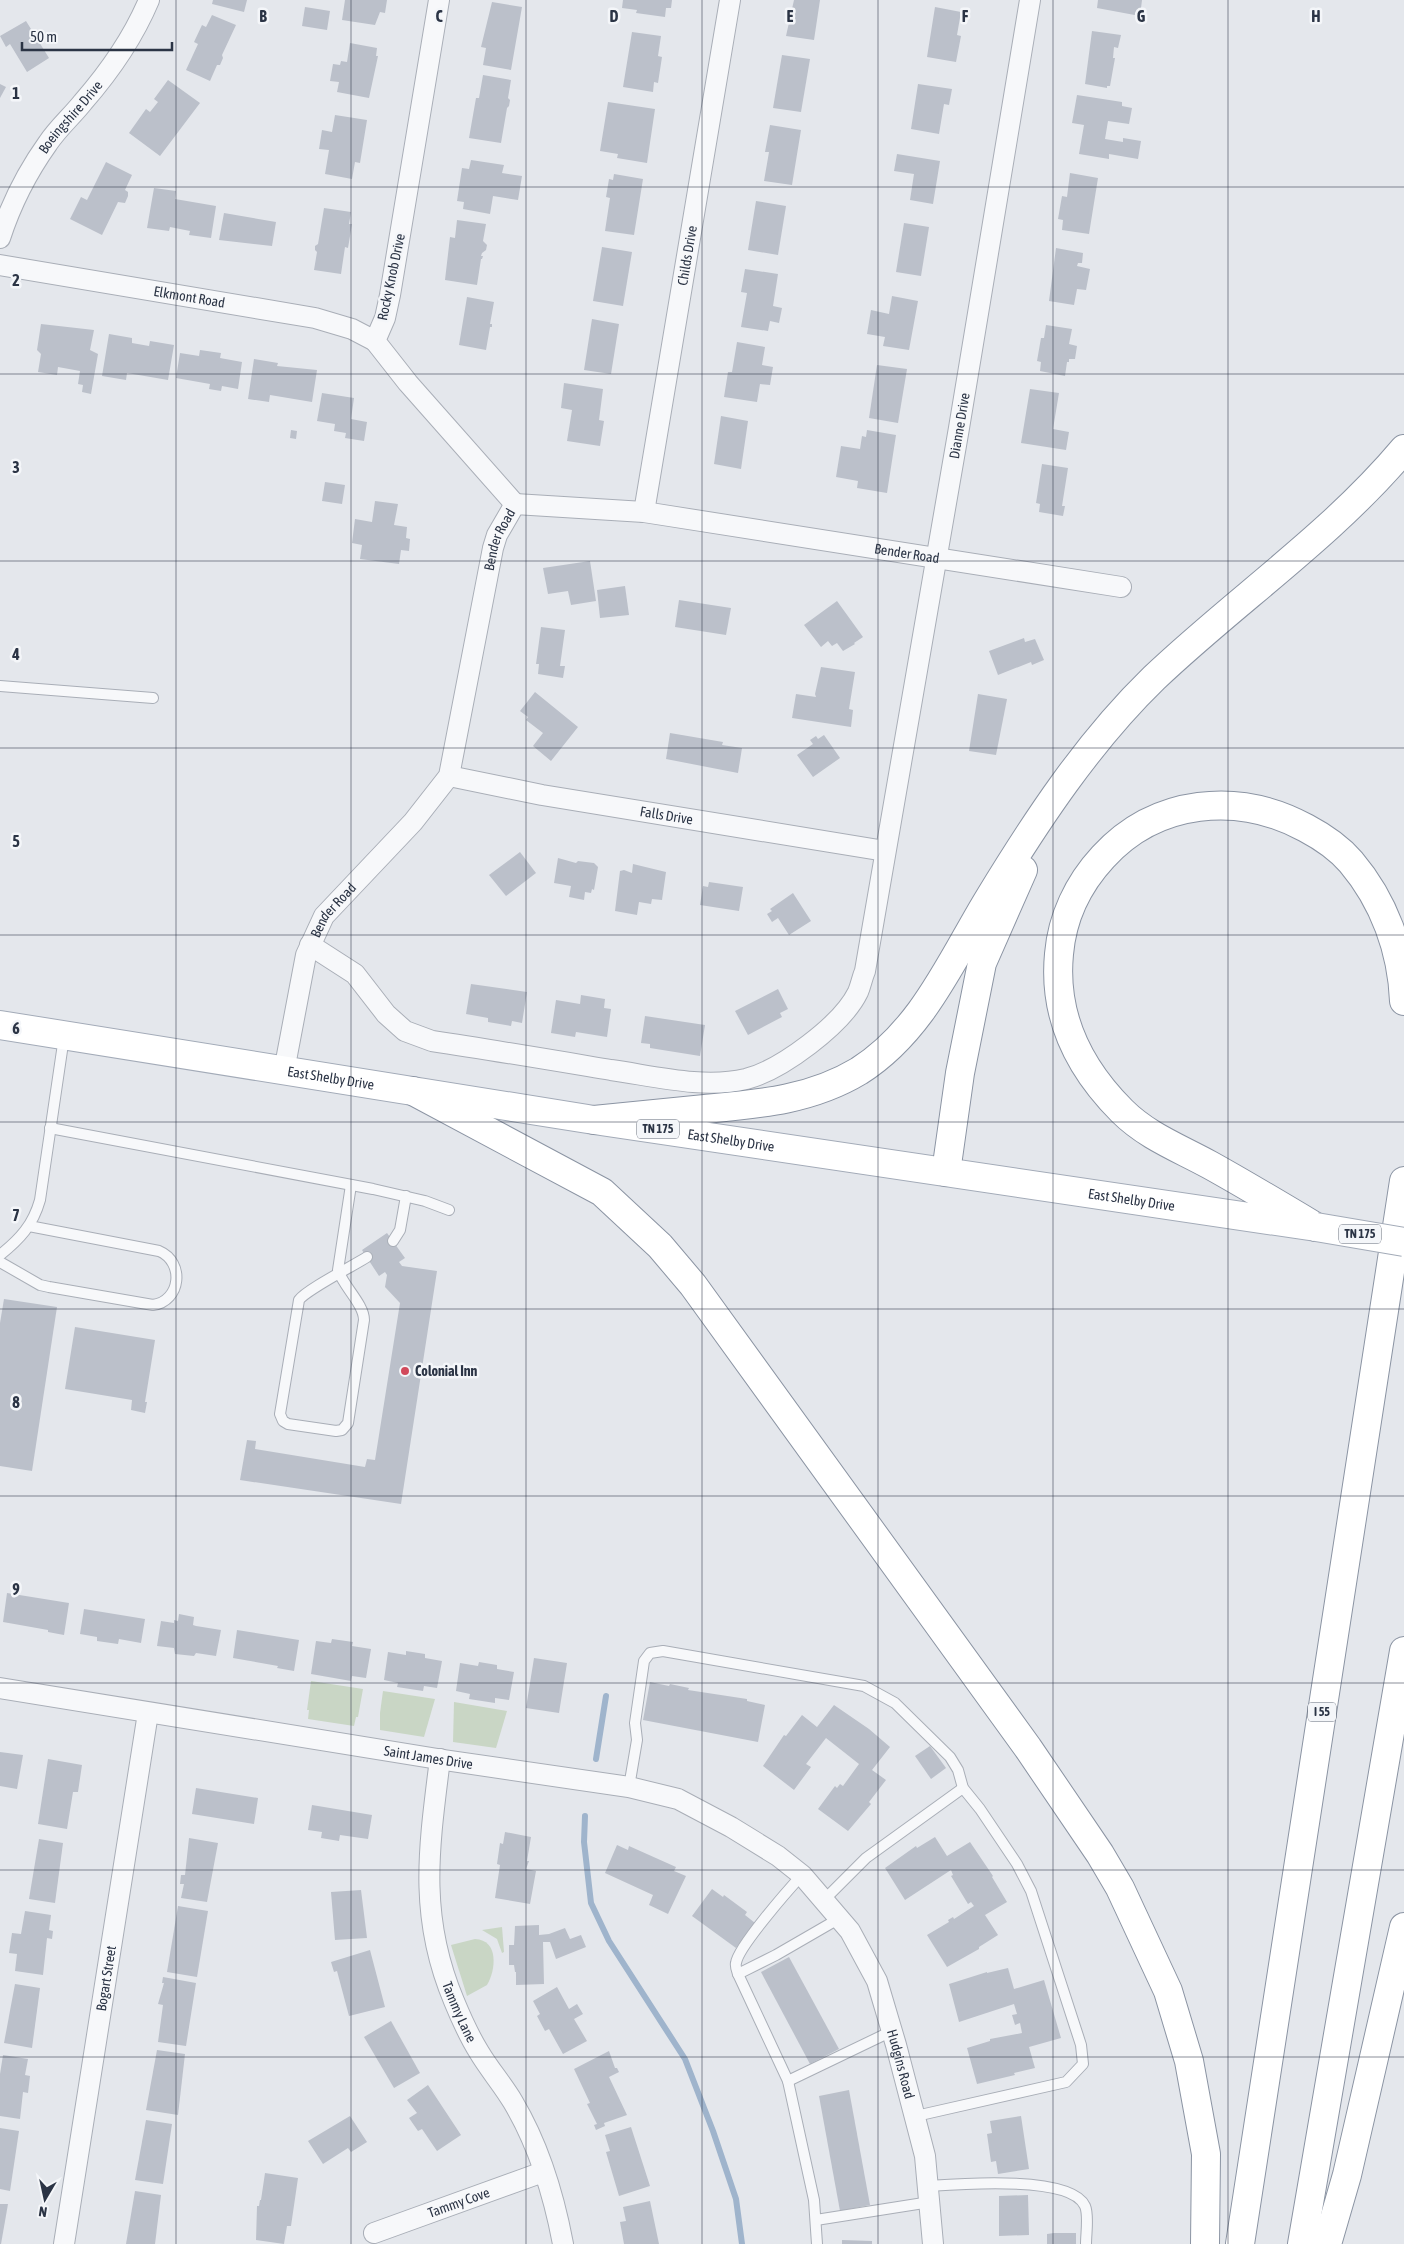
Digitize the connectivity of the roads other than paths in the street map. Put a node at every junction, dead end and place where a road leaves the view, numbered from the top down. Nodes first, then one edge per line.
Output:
1 (149, 0) edge
2 (439, 0) edge
3 (730, 0) edge
4 (1030, 0) edge
5 (0, 238) edge
6 (0, 265) edge
7 (375, 342) junction
8 (1404, 449) edge
9 (515, 504) junction
10 (644, 512) junction
11 (936, 559) junction
12 (1121, 587) dead end
13 (0, 686) edge
14 (153, 698) dead end
15 (449, 776) junction
16 (1059, 792) junction
17 (885, 850) junction
18 (310, 945) junction
19 (1404, 1001) edge
20 (0, 1025) edge
21 (64, 1036) junction
22 (284, 1071) junction
23 (413, 1091) junction
24 (594, 1120) junction
25 (50, 1128) junction
26 (946, 1172) junction
27 (1404, 1181) edge
28 (351, 1185) junction
29 (406, 1196) junction
30 (449, 1210) dead end
31 (29, 1226) junction
32 (1316, 1227) junction
33 (393, 1241) dead end
34 (1404, 1242) edge
35 (0, 1255) edge
36 (367, 1258) dead end
37 (0, 1262) edge
38 (340, 1275) junction
39 (1404, 1651) edge
40 (0, 1688) edge
41 (148, 1712) junction
42 (440, 1759) junction
43 (629, 1787) junction
44 (963, 1788) junction
45 (802, 1875) junction
46 (824, 1900) junction
47 (840, 1918) junction
48 (1404, 1927) edge
49 (738, 1974) junction
50 (892, 2031) junction
51 (788, 2081) junction
52 (916, 2116) junction
53 (543, 2172) junction
54 (930, 2194) junction
55 (816, 2220) junction
56 (374, 2233) dead end
57 (64, 2244) edge
58 (563, 2244) edge
59 (817, 2244) edge
60 (933, 2244) edge
61 (1086, 2244) edge
62 (1205, 2244) edge
63 (1240, 2244) edge
64 (1302, 2244) edge
65 (1327, 2244) edge

1 - 5 street, Boeingshire Drive
2 - 7 street, Rocky Knob Drive
3 - 10 street, Childs Drive
4 - 11 street, Dianne Drive
6 - 7 street, Elkmont Road
7 - 9 street
8 - 16 main road
9 - 10 street, Bender Road
9 - 15 street, Bender Road
10 - 11 street, Bender Road
11 - 12 street, Bender Road
11 - 17 street, Dianne Drive
13 - 14 lane
15 - 17 street, Falls Drive
15 - 18 street, Bender Road
16 - 24 main road
16 - 26 main road
17 - 18 street, Dianne Drive
18 - 22 street, Bender Road
19 - 32 main road
20 - 21 main road, East Shelby Drive / TN 175
21 - 22 main road, East Shelby Drive / TN 175
21 - 25 lane
22 - 23 main road, East Shelby Drive / TN 175
23 - 24 main road, East Shelby Drive / TN 175
23 - 62 main road
24 - 26 main road, East Shelby Drive / TN 175
25 - 28 lane
25 - 31 lane
26 - 32 main road, East Shelby Drive / TN 175
27 - 63 main road, I 55
28 - 29 lane
28 - 38 lane
29 - 30 lane
29 - 33 lane
31 - 35 lane
31 - 37 lane
32 - 34 main road, East Shelby Drive / TN 175, bridge
36 - 38 lane
38 - 38 lane
39 - 64 main road
40 - 41 street, Saint James Drive
41 - 42 street, Saint James Drive
41 - 57 street, Bogart Street
42 - 43 street, Saint James Drive
42 - 53 street, Tammy Lane
43 - 44 lane
43 - 45 street, Saint James Drive
44 - 46 lane
44 - 52 lane
45 - 46 street, Saint James Drive
45 - 49 lane
46 - 47 street, Hudgins Road
47 - 49 lane
47 - 50 street, Hudgins Road
48 - 65 main road
49 - 51 lane
50 - 51 lane
50 - 52 street, Hudgins Road
51 - 55 lane
52 - 54 street, Hudgins Road
53 - 56 street, Tammy Cove
53 - 58 street, Tammy Lane
54 - 55 lane
54 - 60 street, Hudgins Road
54 - 61 lane
55 - 59 lane

